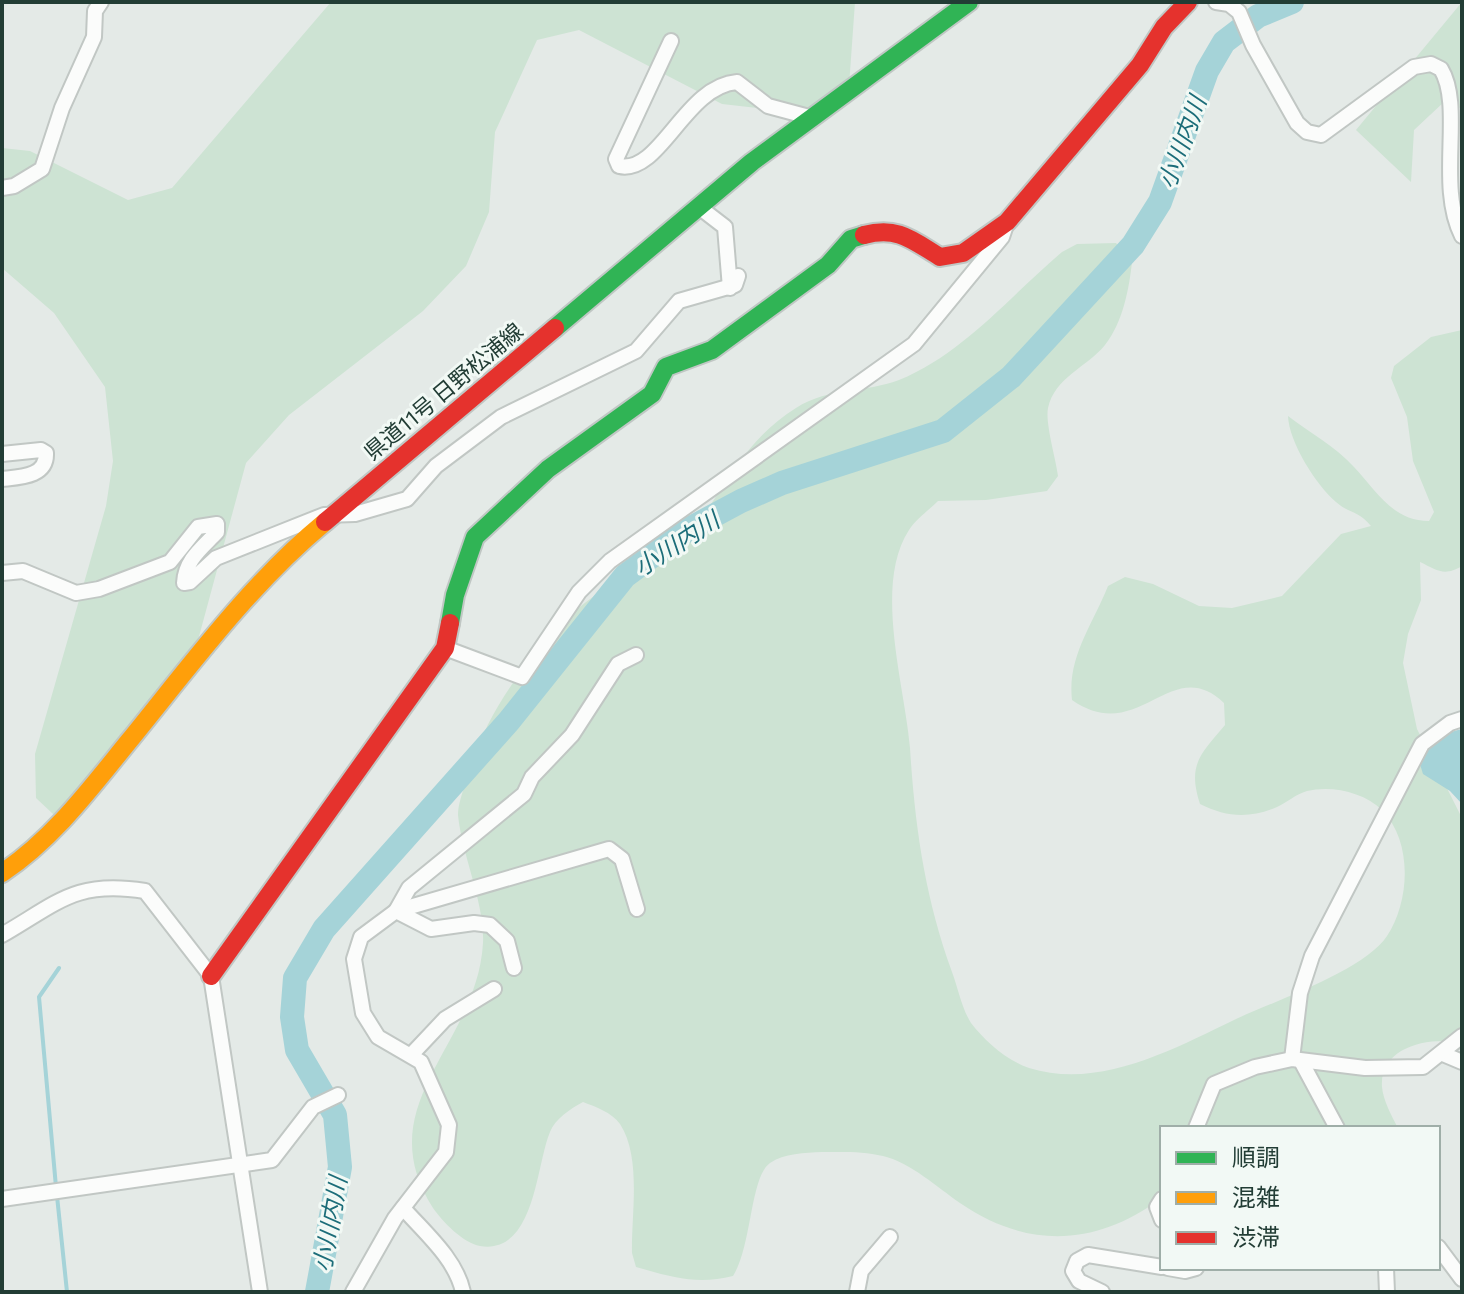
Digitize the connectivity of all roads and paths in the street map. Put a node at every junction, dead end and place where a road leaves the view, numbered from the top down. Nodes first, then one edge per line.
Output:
1 (101, 2) edge
2 (969, 2) edge
3 (1188, 2) edge
4 (1216, 2) edge
5 (671, 41) dead end
6 (813, 118) junction
7 (2, 188) edge
8 (699, 207) junction
9 (1007, 222) junction
10 (1462, 236) edge
11 (2, 454) edge
12 (2, 479) edge
13 (333, 514) junction
14 (2, 573) edge
15 (445, 648) junction
16 (636, 655) dead end
17 (1462, 719) edge
18 (2, 873) edge
19 (637, 909) dead end
20 (396, 911) junction
21 (2, 935) edge
22 (514, 968) dead end
23 (211, 976) junction
24 (494, 989) dead end
25 (1462, 1036) edge
26 (412, 1054) junction
27 (1443, 1054) junction
28 (1297, 1061) junction
29 (1462, 1062) edge
30 (338, 1095) dead end
31 (1197, 1126) edge
32 (1336, 1126) edge
33 (242, 1165) junction
34 (2, 1199) edge
35 (403, 1208) junction
36 (890, 1237) dead end
37 (1440, 1250) edge
38 (1160, 1267) edge
39 (1386, 1270) edge
40 (1462, 1279) edge
41 (260, 1292) edge
42 (353, 1292) edge
43 (463, 1292) edge
44 (857, 1292) edge
45 (1102, 1292) edge
46 (1387, 1292) edge

1 - 7 street
2 - 6 street, 県道11号 日野松浦線
3 - 9 street
4 - 10 street
5 - 6 street
6 - 8 street, 県道11号 日野松浦線
8 - 13 street, 県道11号 日野松浦線
8 - 13 street
9 - 15 street
9 - 15 street
11 - 12 street
13 - 14 street
13 - 18 street, 県道11号 日野松浦線
15 - 23 street
16 - 20 street
17 - 28 street
19 - 20 street
20 - 22 street
20 - 26 street
21 - 23 street
23 - 33 street
24 - 26 street
25 - 27 street
26 - 35 street
27 - 28 street
27 - 29 street
28 - 31 street
28 - 32 street
30 - 33 street
33 - 34 street
33 - 41 street
35 - 42 street
35 - 43 street
36 - 44 street
37 - 40 street
38 - 45 street
39 - 46 street

